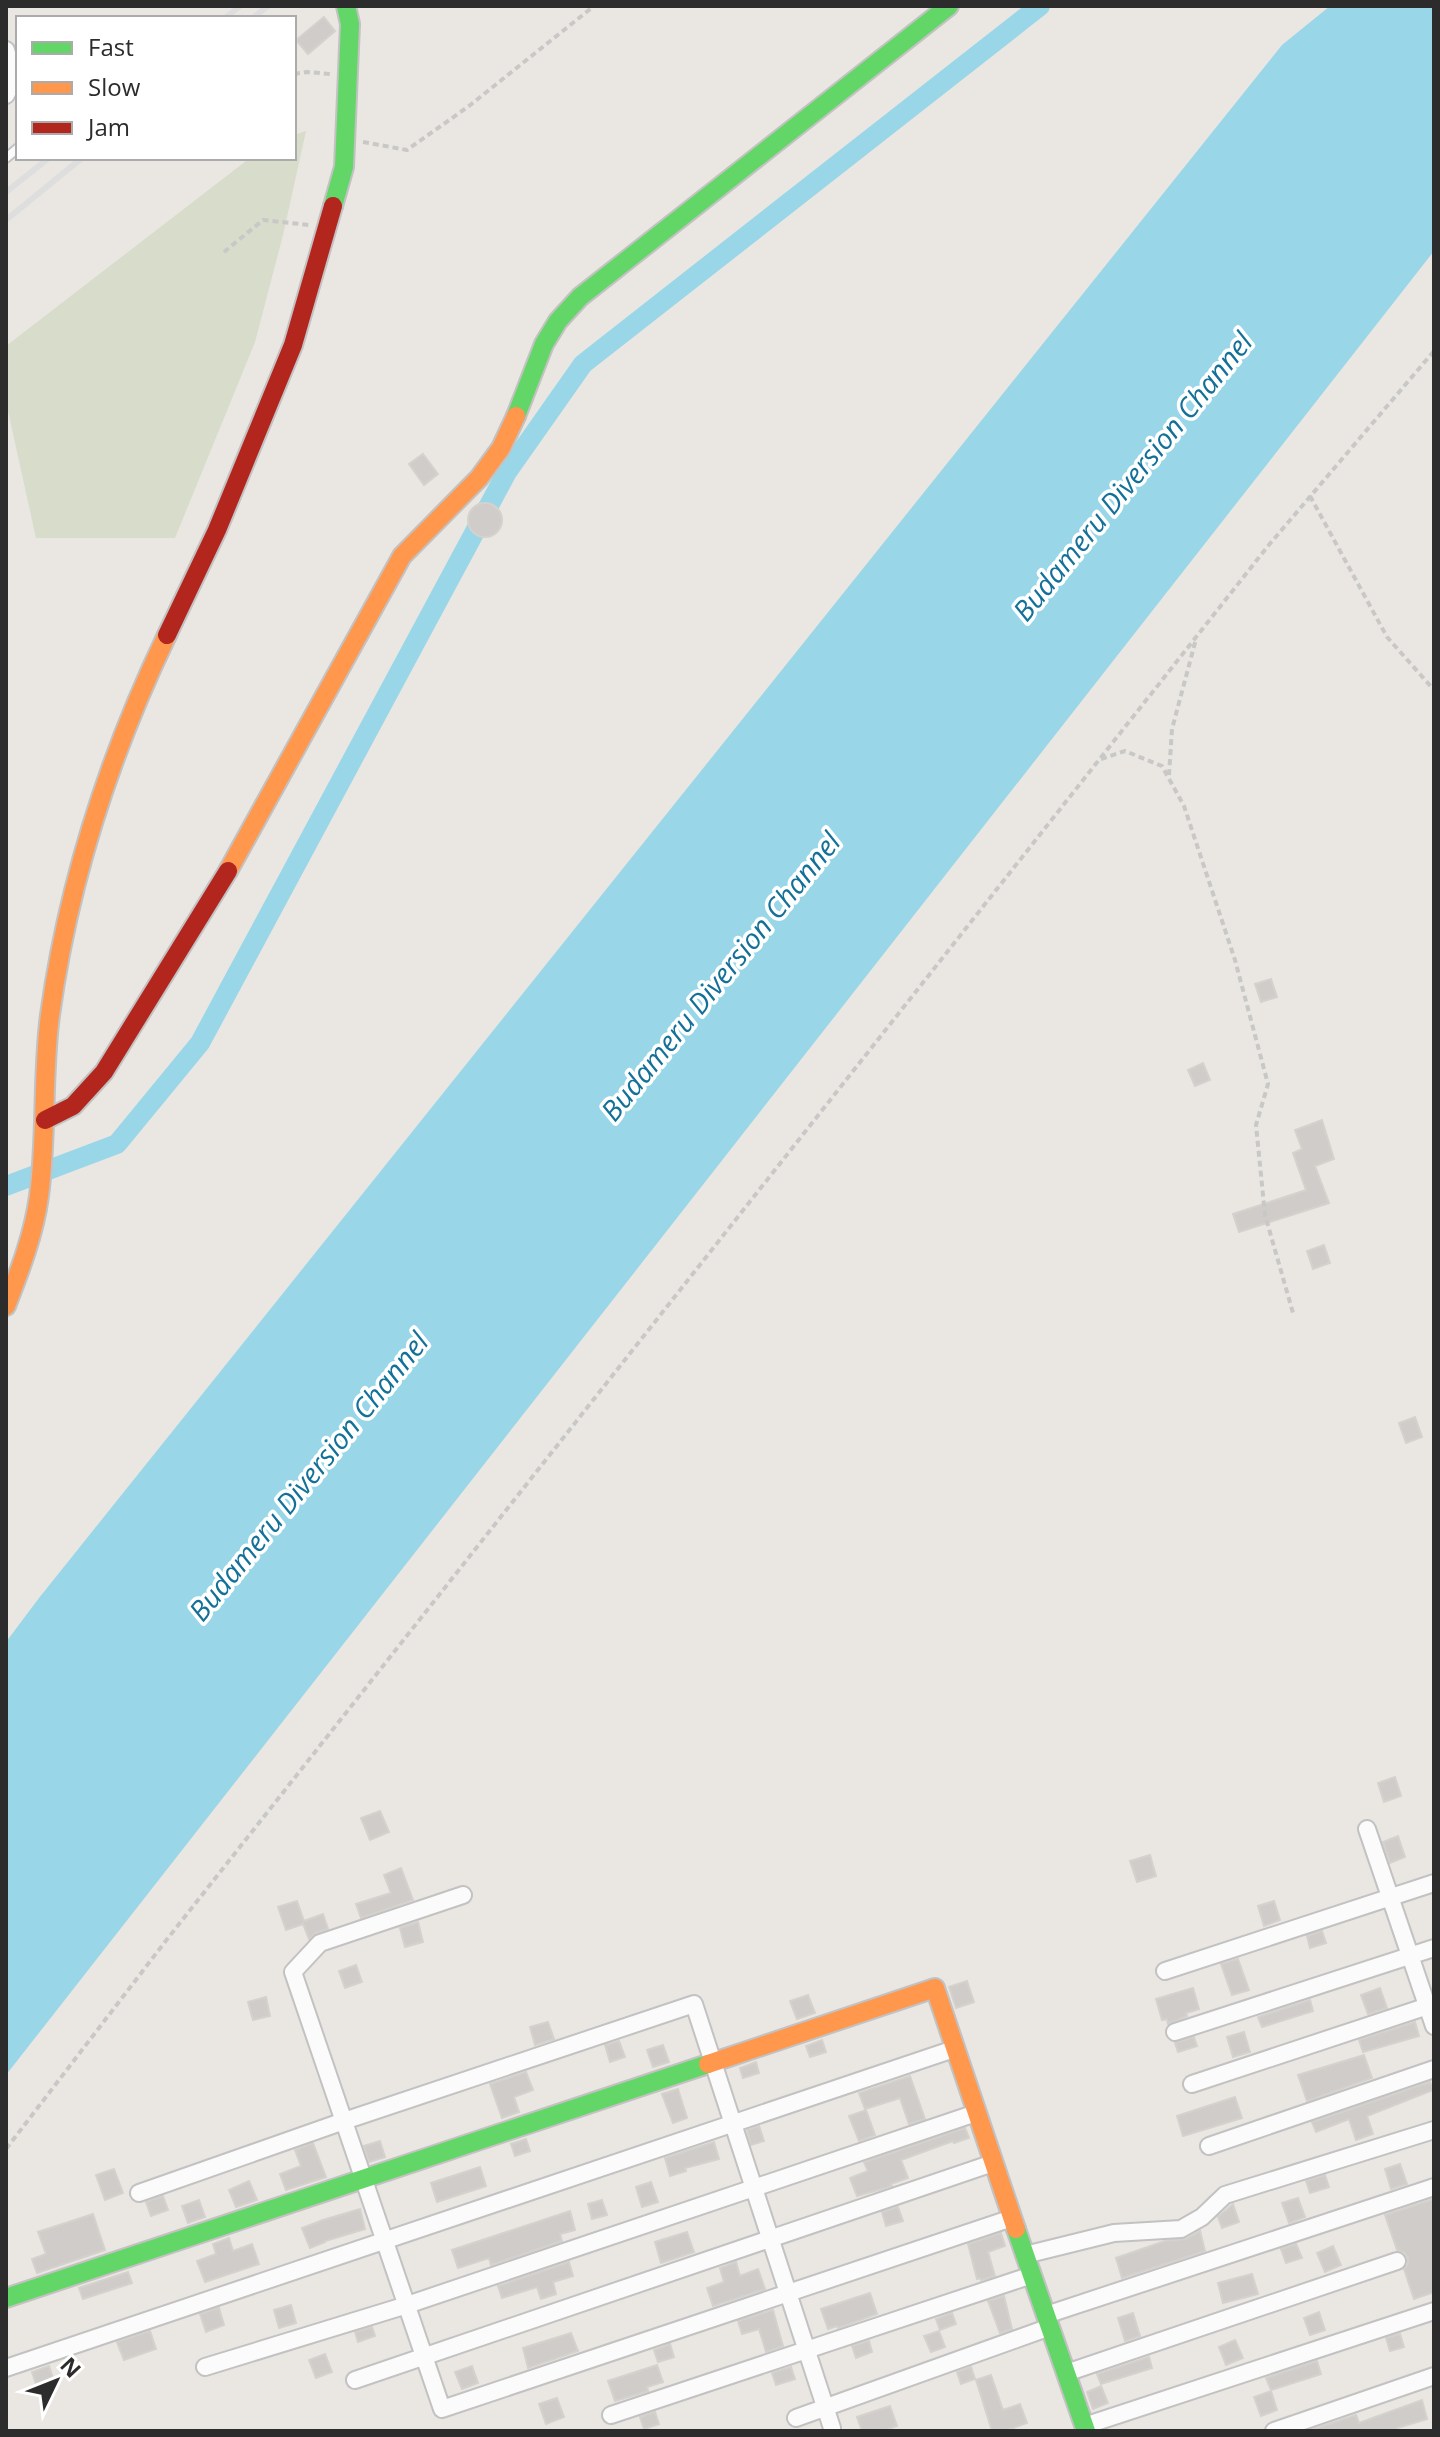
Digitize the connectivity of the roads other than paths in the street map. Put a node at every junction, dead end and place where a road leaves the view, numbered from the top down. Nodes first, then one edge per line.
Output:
1 (346, 6) edge
2 (949, 6) edge
3 (6, 50) edge
4 (16, 83) edge
5 (6, 95) edge
6 (45, 1120) junction
7 (6, 1306) edge
8 (1367, 1829) dead end
9 (1434, 1883) edge
10 (463, 1895) dead end
11 (1390, 1898) junction
12 (1434, 1948) edge
13 (1410, 1956) junction
14 (1165, 1971) dead end
15 (1431, 2006) edge
16 (1434, 2026) edge
17 (1175, 2032) dead end
18 (954, 2049) junction
19 (713, 2062) junction
20 (1434, 2069) edge
21 (1192, 2084) dead end
22 (976, 2113) junction
23 (344, 2121) junction
24 (733, 2123) junction
25 (1434, 2130) edge
26 (1209, 2146) dead end
27 (993, 2163) junction
28 (364, 2179) junction
29 (1434, 2187) edge
30 (754, 2188) junction
31 (139, 2193) dead end
32 (1012, 2218) junction
33 (770, 2238) junction
34 (385, 2240) junction
35 (1025, 2255) junction
36 (1397, 2261) dead end
37 (1032, 2275) junction
38 (788, 2294) junction
39 (6, 2298) edge
40 (407, 2305) junction
41 (1434, 2311) edge
42 (1048, 2321) junction
43 (807, 2350) junction
44 (424, 2355) junction
45 (205, 2367) dead end
46 (6, 2368) edge
47 (1066, 2373) junction
48 (1434, 2376) edge
49 (355, 2380) dead end
50 (825, 2407) junction
51 (611, 2415) dead end
52 (796, 2418) dead end
53 (832, 2428) dead end
54 (1085, 2428) edge
55 (1274, 2431) edge

1 - 6 street
2 - 6 street
3 - 4 street
4 - 5 street
6 - 7 street
8 - 11 street
9 - 11 street
10 - 23 street
11 - 13 street
11 - 14 street
12 - 13 street
13 - 15 street
13 - 17 street
15 - 16 street
15 - 21 street
18 - 19 street
18 - 22 street
18 - 24 street
19 - 23 street
19 - 24 street
19 - 28 street
20 - 26 street
22 - 27 street
22 - 30 street
23 - 28 street
23 - 31 street
24 - 30 street
24 - 34 street
25 - 35 street
27 - 32 street
27 - 33 street
28 - 34 street
28 - 39 street
29 - 42 street
30 - 33 street
30 - 40 street
32 - 35 street
32 - 38 street
33 - 38 street
33 - 44 street
34 - 40 street
34 - 46 street
35 - 37 street
36 - 47 street
37 - 42 street
37 - 43 street
38 - 43 street
38 - 44 street
40 - 44 street
40 - 45 street
41 - 54 street
42 - 47 street
42 - 50 street
43 - 50 street
43 - 51 street
44 - 49 street
47 - 54 street
48 - 55 street
50 - 52 street
50 - 53 street

